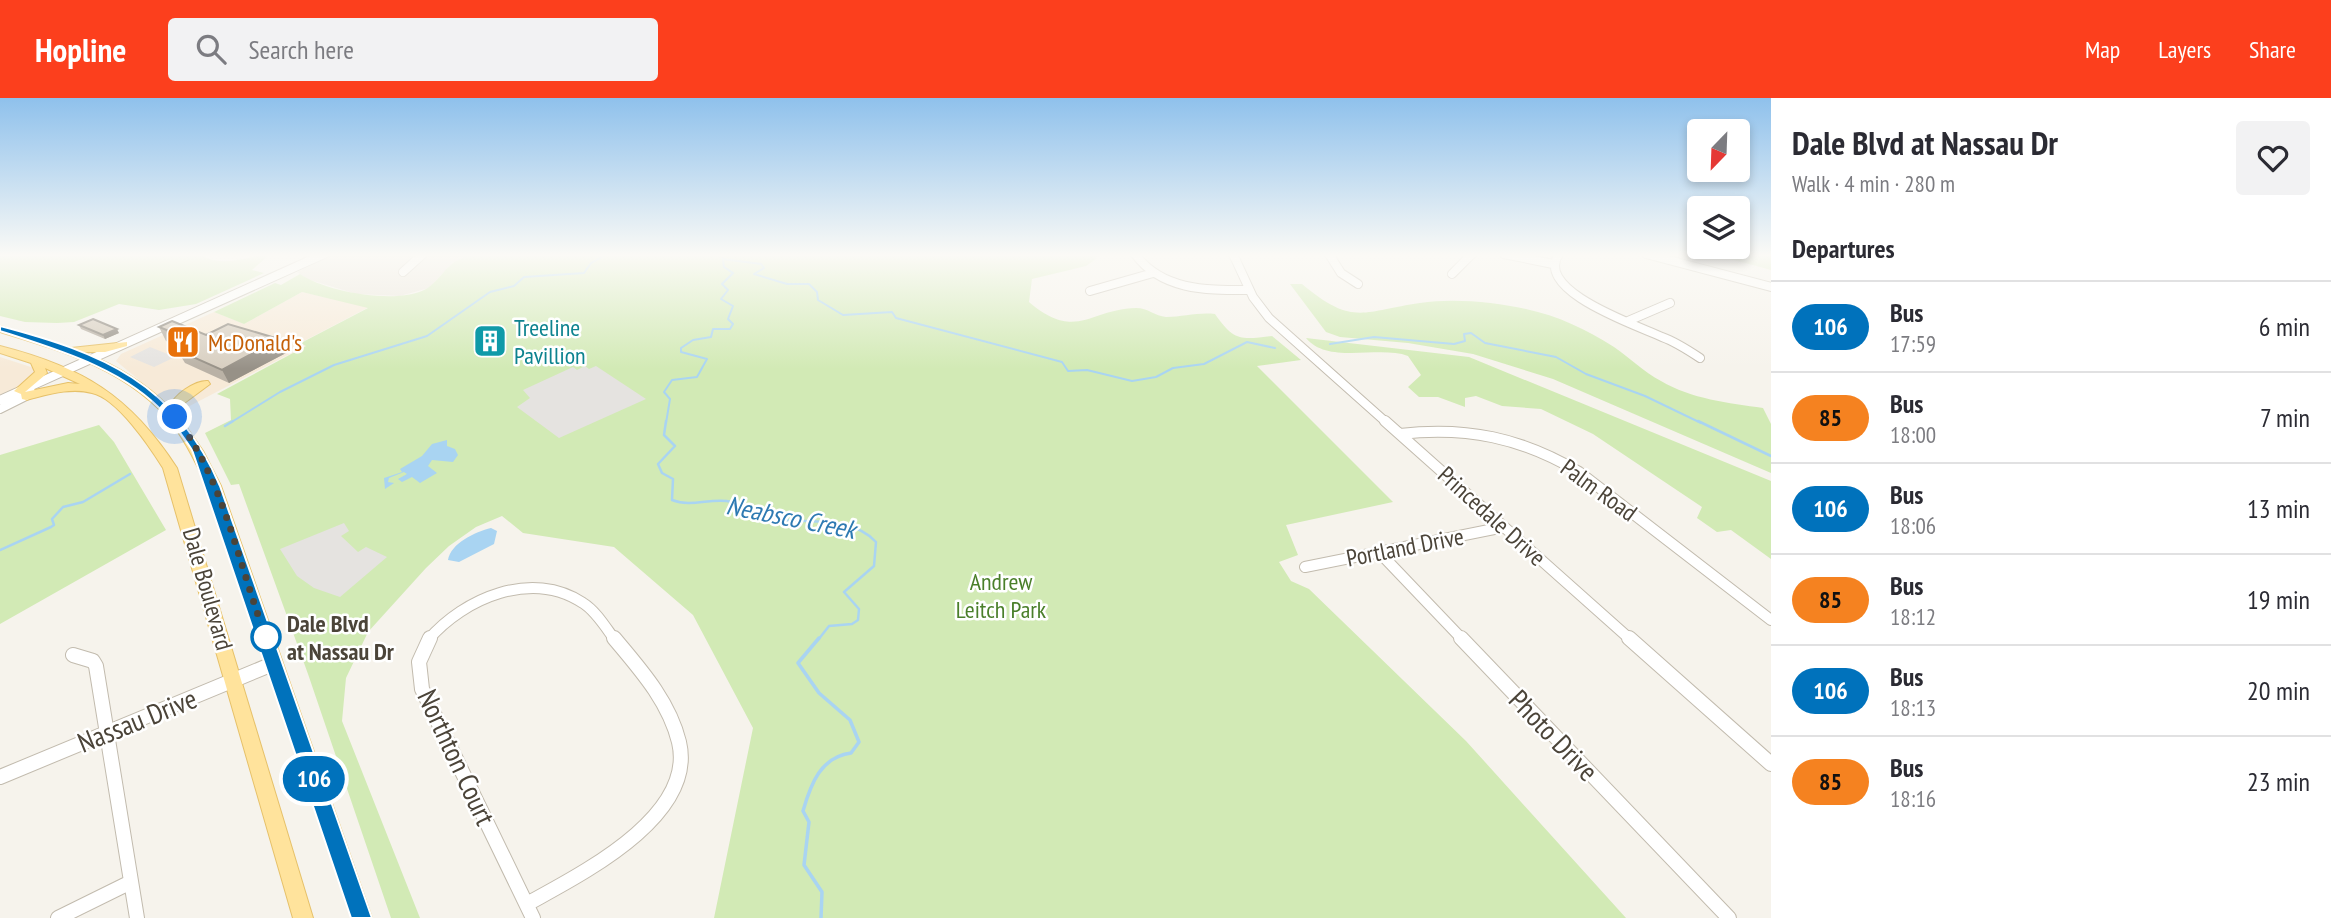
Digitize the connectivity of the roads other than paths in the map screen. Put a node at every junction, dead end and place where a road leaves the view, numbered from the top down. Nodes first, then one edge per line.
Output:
1 (241, 292) edge
2 (1251, 292) edge
3 (1574, 292) edge
4 (1670, 303) dead end
5 (188, 317) junction
6 (1628, 321) junction
7 (0, 329) edge
8 (123, 344) junction
9 (64, 348) junction
10 (0, 349) edge
11 (1700, 358) dead end
12 (35, 360) junction
13 (94, 360) junction
14 (69, 372) junction
15 (204, 384) dead end
16 (102, 391) junction
17 (23, 393) junction
18 (0, 400) edge
19 (0, 408) edge
20 (175, 417) junction
21 (1400, 434) junction
22 (1504, 527) junction
23 (1379, 552) junction
24 (1306, 567) dead end
25 (1771, 620) edge
26 (72, 655) dead end
27 (275, 663) junction
28 (234, 680) junction
29 (106, 732) junction
30 (1771, 764) edge
31 (0, 777) edge
32 (131, 882) junction
33 (530, 911) edge
34 (58, 918) edge
35 (137, 918) edge
36 (303, 918) edge
37 (362, 918) edge
38 (1729, 918) edge

1 - 5 street
2 - 21 street, Princedale Drive
3 - 6 street
4 - 6 street
5 - 8 street
5 - 13 street
6 - 11 street
7 - 9 main road, Dale Boulevard
8 - 9 main road
8 - 13 street
9 - 13 main road, Dale Boulevard
10 - 12 main road, Dale Boulevard
12 - 14 main road, Dale Boulevard
12 - 17 main road
13 - 14 street
13 - 20 main road, Dale Boulevard
14 - 16 main road, Dale Boulevard
14 - 17 street
15 - 20 main road
16 - 17 main road
16 - 28 main road, Dale Boulevard
17 - 18 street
17 - 19 street
20 - 27 main road, Dale Boulevard
21 - 22 street, Princedale Drive
21 - 25 street, Palm Road
22 - 23 street, Portland Drive
22 - 30 street, Princedale Drive
23 - 24 street, Portland Drive
23 - 38 street, Photo Drive
26 - 29 street
27 - 28 street, Nassau Drive
27 - 37 main road, Dale Boulevard
28 - 29 street, Nassau Drive
28 - 36 main road, Dale Boulevard
29 - 31 street, Nassau Drive
29 - 32 street
32 - 34 street
32 - 35 street
33 - 33 street, Northton Court

